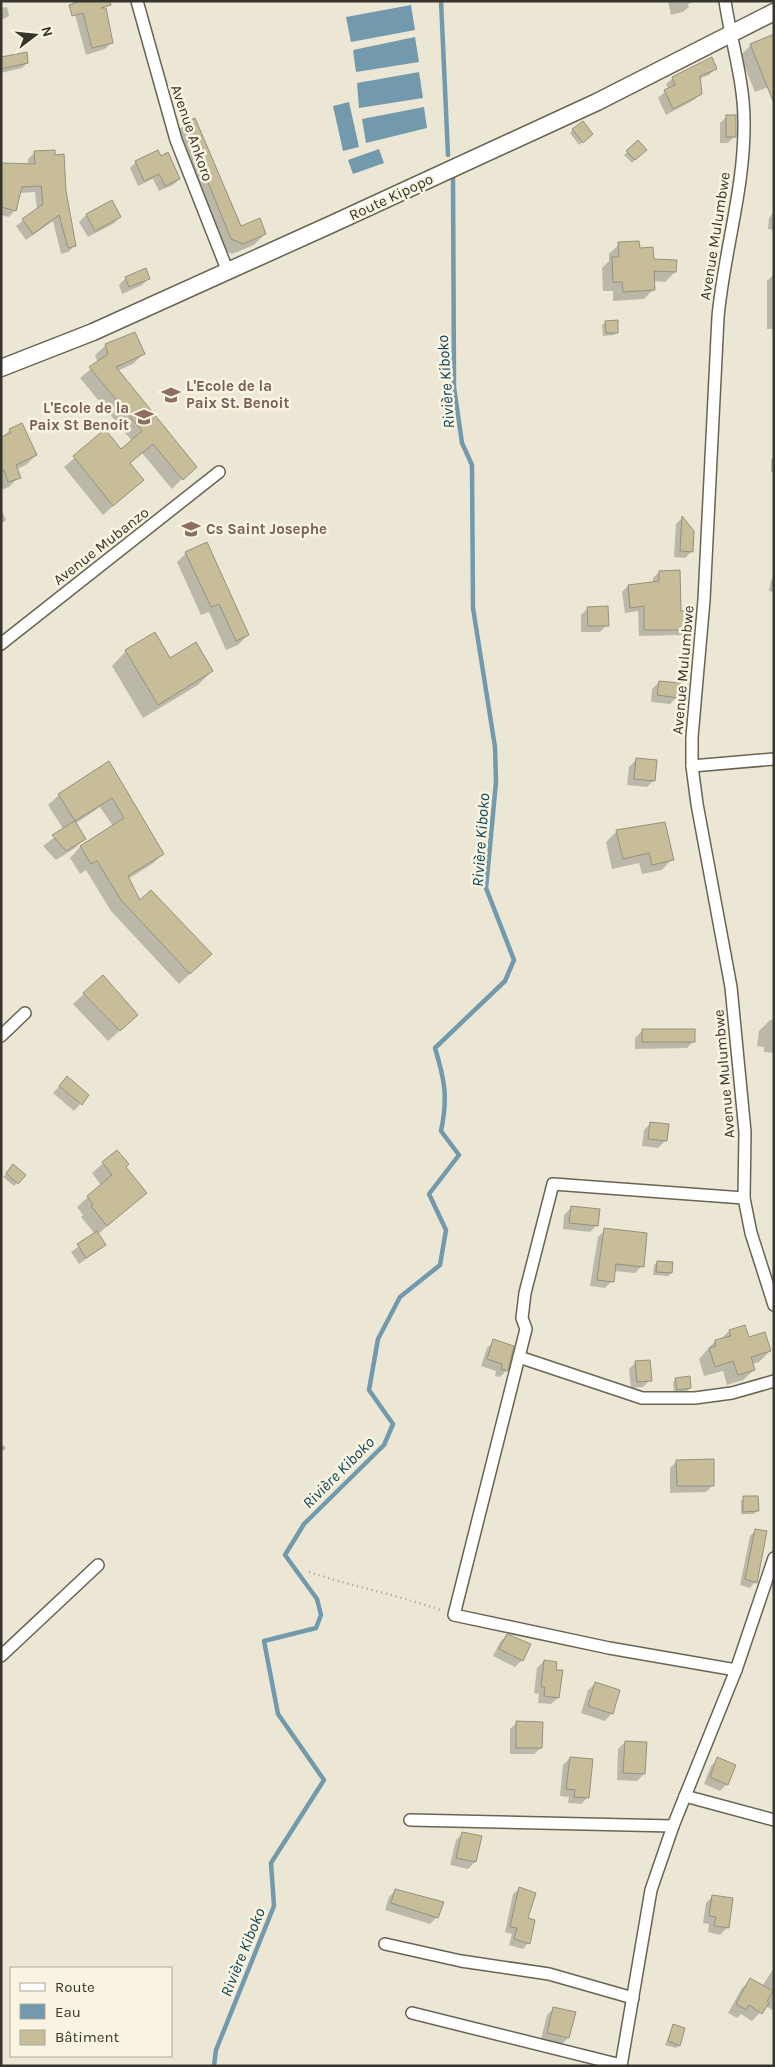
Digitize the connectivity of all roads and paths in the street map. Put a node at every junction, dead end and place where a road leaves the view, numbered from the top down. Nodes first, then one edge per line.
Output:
1 (138, 1) edge
2 (724, 1) edge
3 (774, 12) edge
4 (730, 34) junction
5 (228, 272) junction
6 (1, 368) edge
7 (219, 472) dead end
8 (1, 644) edge
9 (774, 759) edge
10 (692, 766) junction
11 (25, 1013) dead end
12 (1, 1036) edge
13 (744, 1198) junction
14 (774, 1305) edge
15 (519, 1357) junction
16 (774, 1382) edge
17 (774, 1558) edge
18 (98, 1565) dead end
19 (309, 1572) dead end
20 (454, 1615) junction
21 (1, 1656) edge
22 (736, 1670) junction
23 (685, 1796) junction
24 (410, 1820) dead end
25 (774, 1820) edge
26 (673, 1826) junction
27 (385, 1944) dead end
28 (633, 1998) junction
29 (412, 2013) dead end
30 (621, 2065) edge

1 - 5 street, Avenue Ankoro
2 - 4 street, Avenue Mulumbwe
3 - 4 main road, Route Kipopo
4 - 5 main road, Route Kipopo
4 - 10 street, Avenue Mulumbwe
5 - 6 main road, Route Kipopo
7 - 8 street, Avenue Mubanzo
9 - 10 street
10 - 13 street, Avenue Mulumbwe
11 - 12 street
13 - 14 street, Avenue Mulumbwe
13 - 15 street
15 - 16 street
15 - 20 street
17 - 22 street
18 - 21 street
19 - 20 path
20 - 22 street
22 - 23 street
23 - 25 street
23 - 26 street
24 - 26 street
26 - 28 street
27 - 28 street
28 - 30 street
29 - 30 street

